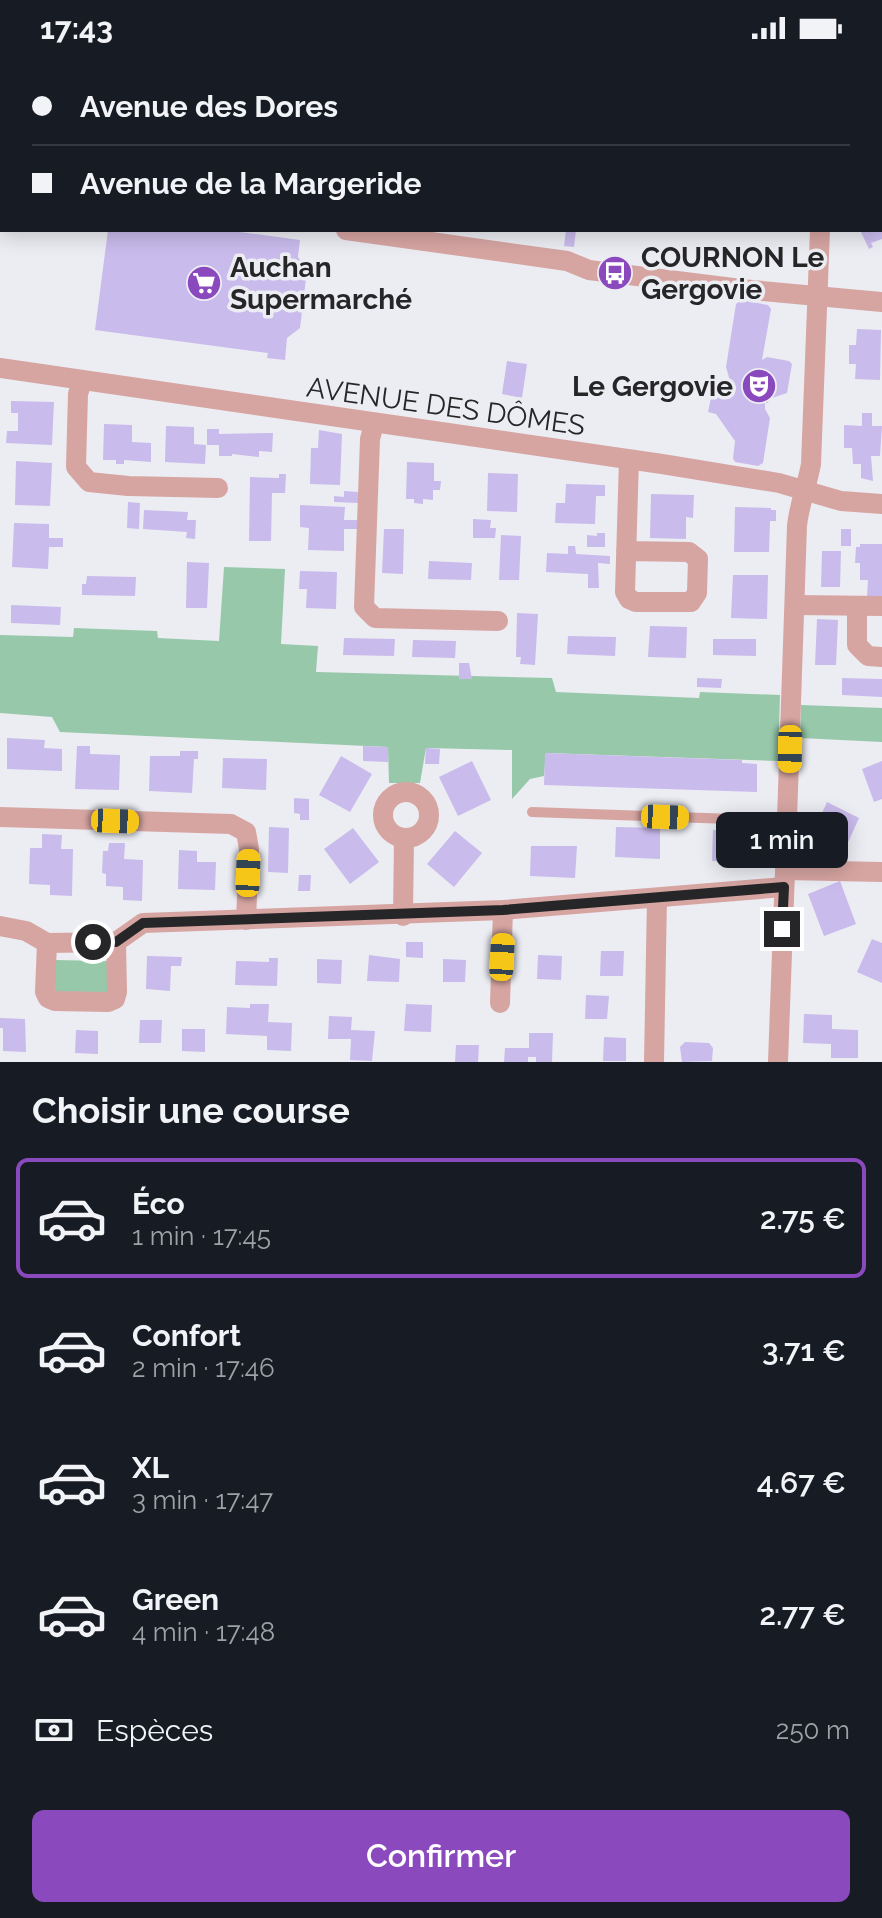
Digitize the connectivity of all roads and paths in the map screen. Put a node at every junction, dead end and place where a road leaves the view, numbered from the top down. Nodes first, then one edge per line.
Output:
1 (374, 232) edge
2 (820, 232) edge
3 (401, 234) edge
4 (817, 296) junction
5 (882, 302) edge
6 (0, 368) edge
7 (82, 381) junction
8 (374, 424) junction
9 (629, 460) junction
10 (218, 488) dead end
11 (807, 491) junction
12 (882, 504) edge
13 (626, 551) dead end
14 (795, 605) junction
15 (857, 606) junction
16 (882, 606) edge
17 (498, 621) dead end
18 (882, 657) edge
19 (532, 812) dead end
20 (0, 817) edge
21 (789, 821) junction
22 (404, 838) dead end
23 (882, 872) edge
24 (785, 878) junction
25 (657, 898) junction
26 (503, 910) junction
27 (403, 916) junction
28 (246, 920) junction
29 (0, 926) edge
30 (116, 942) junction
31 (47, 943) junction
32 (500, 1003) dead end
33 (654, 1062) edge
34 (779, 1062) edge

1 - 3 street
2 - 4 street
3 - 4 street
4 - 5 street
4 - 11 street
6 - 7 street, AVENUE DES DÔMES
7 - 8 street, AVENUE DES DÔMES
7 - 10 street
8 - 9 street, AVENUE DES DÔMES
8 - 17 street
9 - 11 street, AVENUE DES DÔMES
9 - 13 street
11 - 12 street, AVENUE DES DÔMES
11 - 14 street
14 - 15 street
14 - 21 street
15 - 16 street
15 - 18 street
19 - 21 lane
20 - 28 street
21 - 24 street
22 - 27 street
23 - 24 street
24 - 25 street
24 - 34 street
25 - 26 street
25 - 33 street
26 - 27 street
26 - 32 street
27 - 28 street
28 - 30 street
29 - 31 street
30 - 31 street
30 - 31 street

